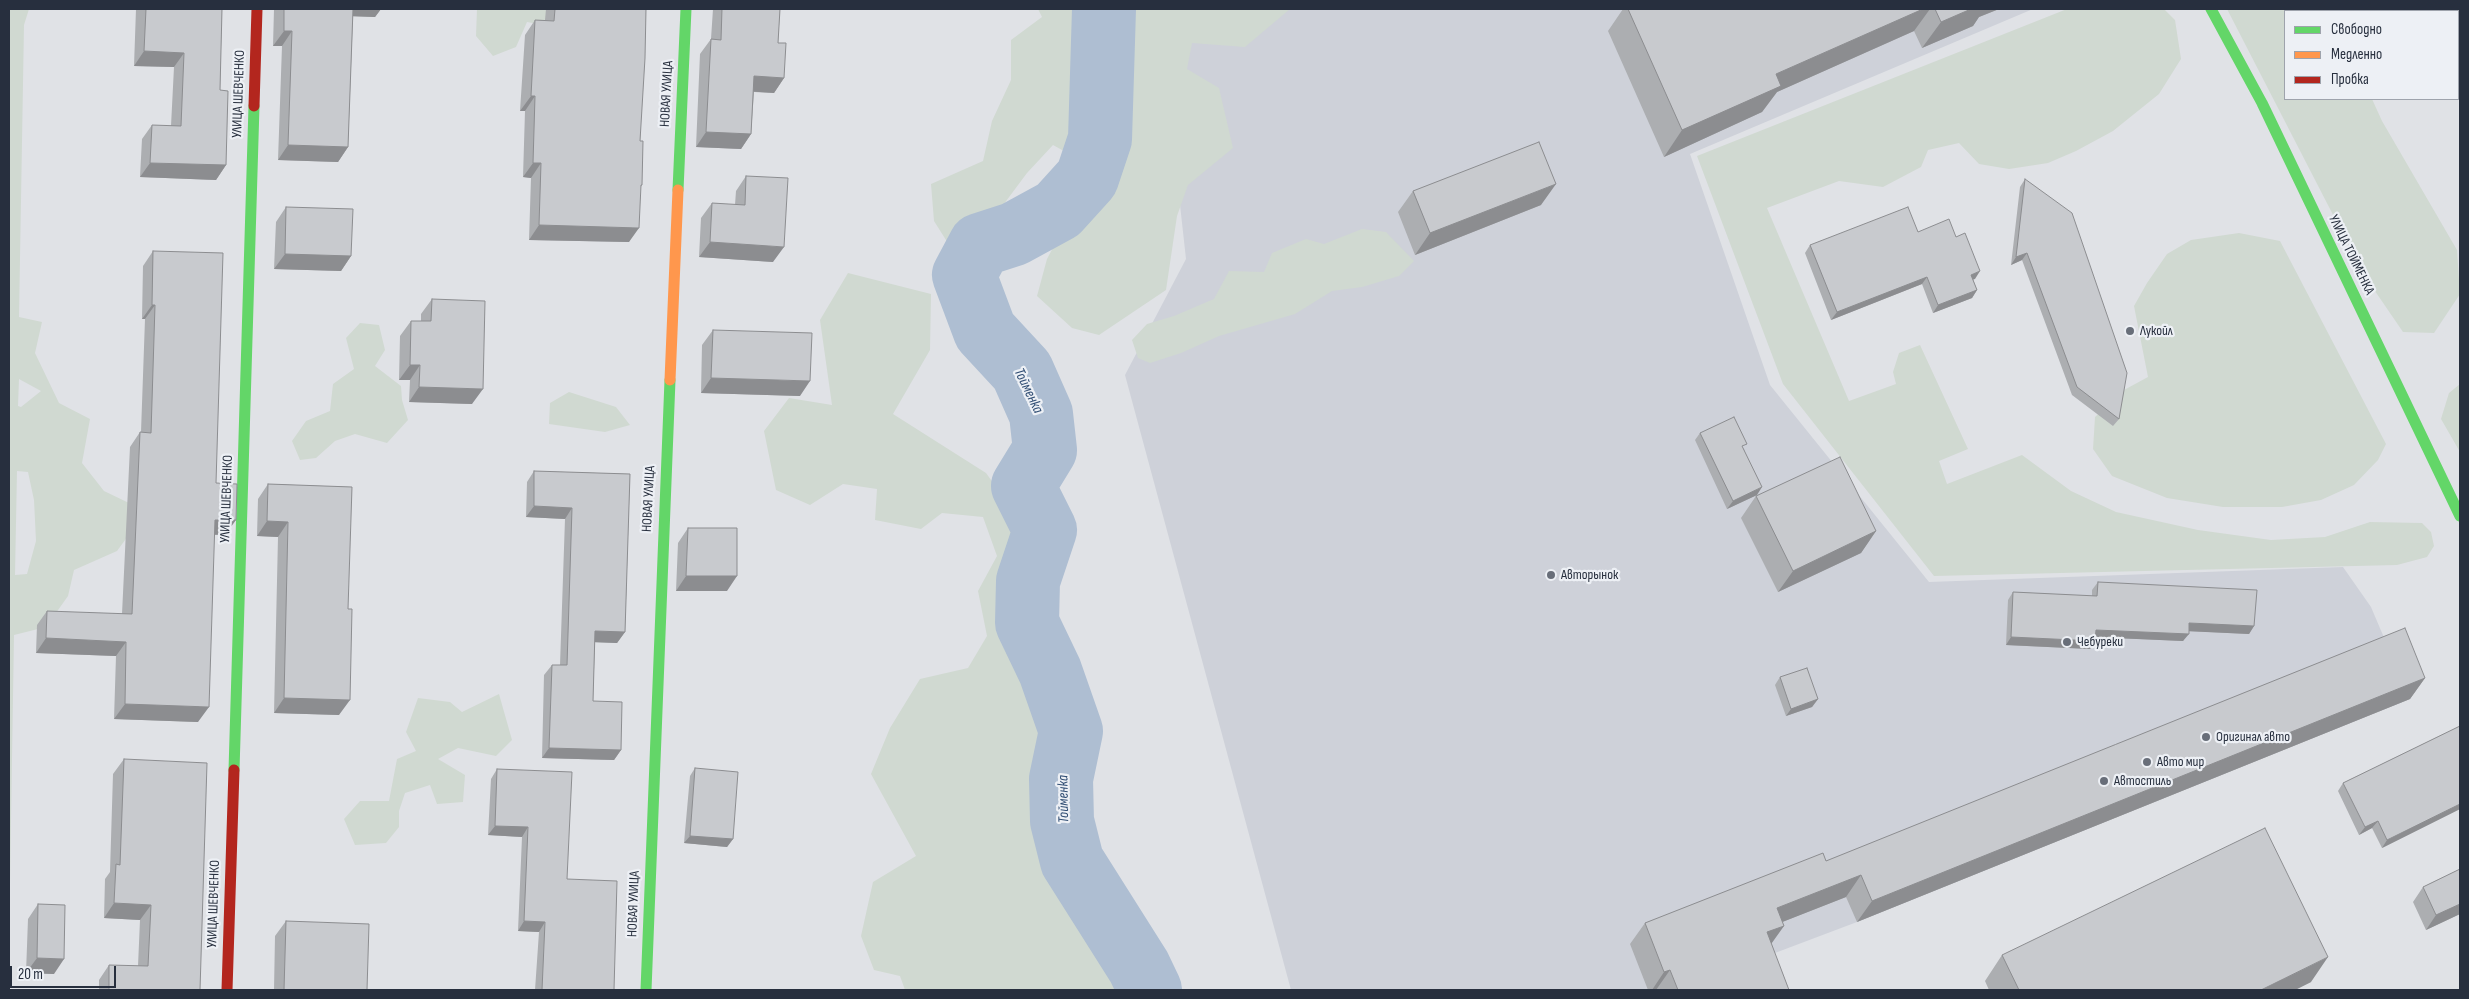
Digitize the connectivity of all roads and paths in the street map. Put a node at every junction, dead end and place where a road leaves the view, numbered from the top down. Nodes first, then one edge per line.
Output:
1 (256, 9) edge
2 (686, 9) edge
3 (2211, 9) edge
4 (2460, 516) edge
5 (227, 990) edge
6 (646, 990) edge

1 - 5 street, УЛИЦА ШЕВЧЕНКО
2 - 6 street, НОВАЯ УЛИЦА
3 - 4 street, УЛИЦА ТОЙМЕНКА

